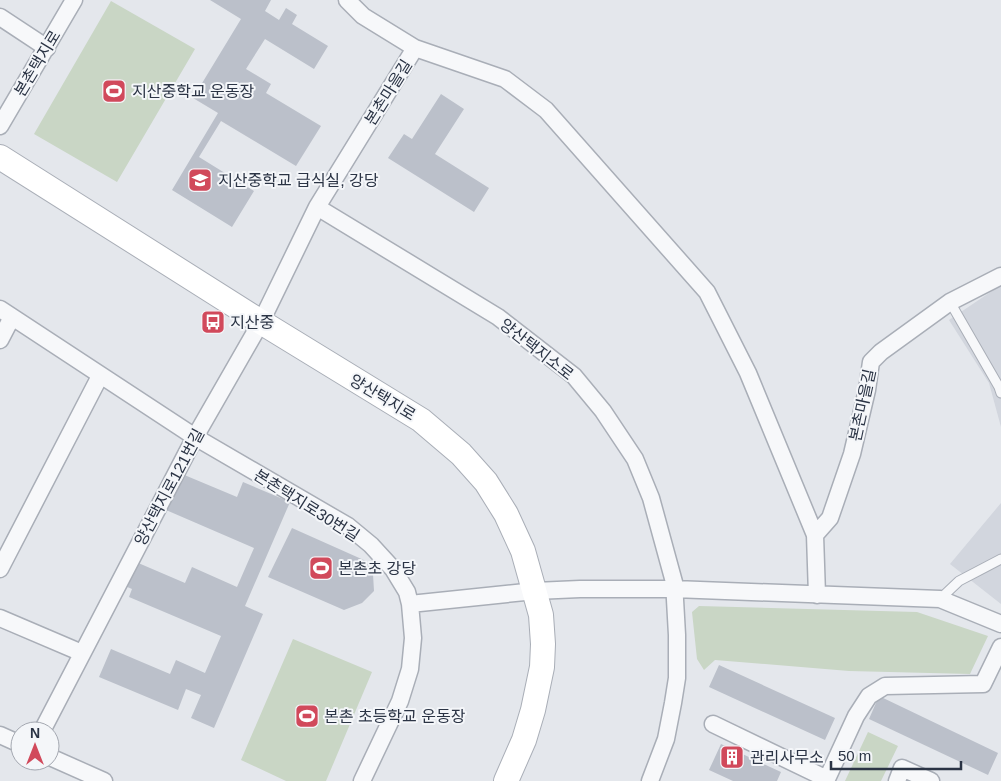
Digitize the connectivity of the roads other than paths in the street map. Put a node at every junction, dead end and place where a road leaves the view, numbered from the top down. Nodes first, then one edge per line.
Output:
1 (74, 0) edge
2 (346, 0) edge
3 (0, 17) edge
4 (47, 48) junction
5 (415, 48) junction
6 (0, 126) edge
7 (0, 157) edge
8 (317, 207) junction
9 (1001, 276) edge
10 (950, 302) junction
11 (6, 313) edge
12 (261, 322) junction
13 (0, 340) edge
14 (100, 376) junction
15 (1001, 393) edge
16 (195, 437) junction
17 (815, 535) junction
18 (1001, 558) edge
19 (0, 569) edge
20 (674, 589) junction
21 (535, 591) junction
22 (817, 595) junction
23 (940, 599) junction
24 (410, 604) junction
25 (0, 618) edge
26 (1001, 624) edge
27 (1001, 647) edge
28 (82, 654) junction
29 (47, 721) edge
30 (713, 724) dead end
31 (60, 761) edge
32 (826, 780) edge
33 (104, 781) edge
34 (362, 781) edge
35 (506, 781) edge
36 (650, 781) edge
37 (897, 781) edge
38 (931, 781) edge

1 - 4 street, 본촌택지로
2 - 5 street, 본촌마을길
3 - 4 street
4 - 6 street, 본촌택지로
5 - 8 street, 본촌마을길
5 - 17 street
7 - 12 street, 양산택지로
8 - 12 street
8 - 20 street, 양산택지소로
9 - 10 street, 본촌마을길
10 - 15 lane
10 - 17 street, 본촌마을길
11 - 13 street, 본촌택지로30번길
11 - 14 street, 본촌택지로30번길
12 - 16 street, 양산택지로121번길
12 - 21 street, 양산택지로
14 - 16 street, 본촌택지로30번길
14 - 19 street
16 - 24 street, 본촌택지로30번길
16 - 28 street, 양산택지로121번길
17 - 22 street
18 - 23 lane
20 - 21 street
20 - 22 street
20 - 36 street, 양산택지소로
21 - 24 street
21 - 35 street, 양산택지로
22 - 23 street
23 - 26 street
24 - 34 street, 본촌택지로30번길
25 - 28 street
27 - 32 street
28 - 29 street, 양산택지로121번길
30 - 32 street
31 - 33 street
37 - 38 street

